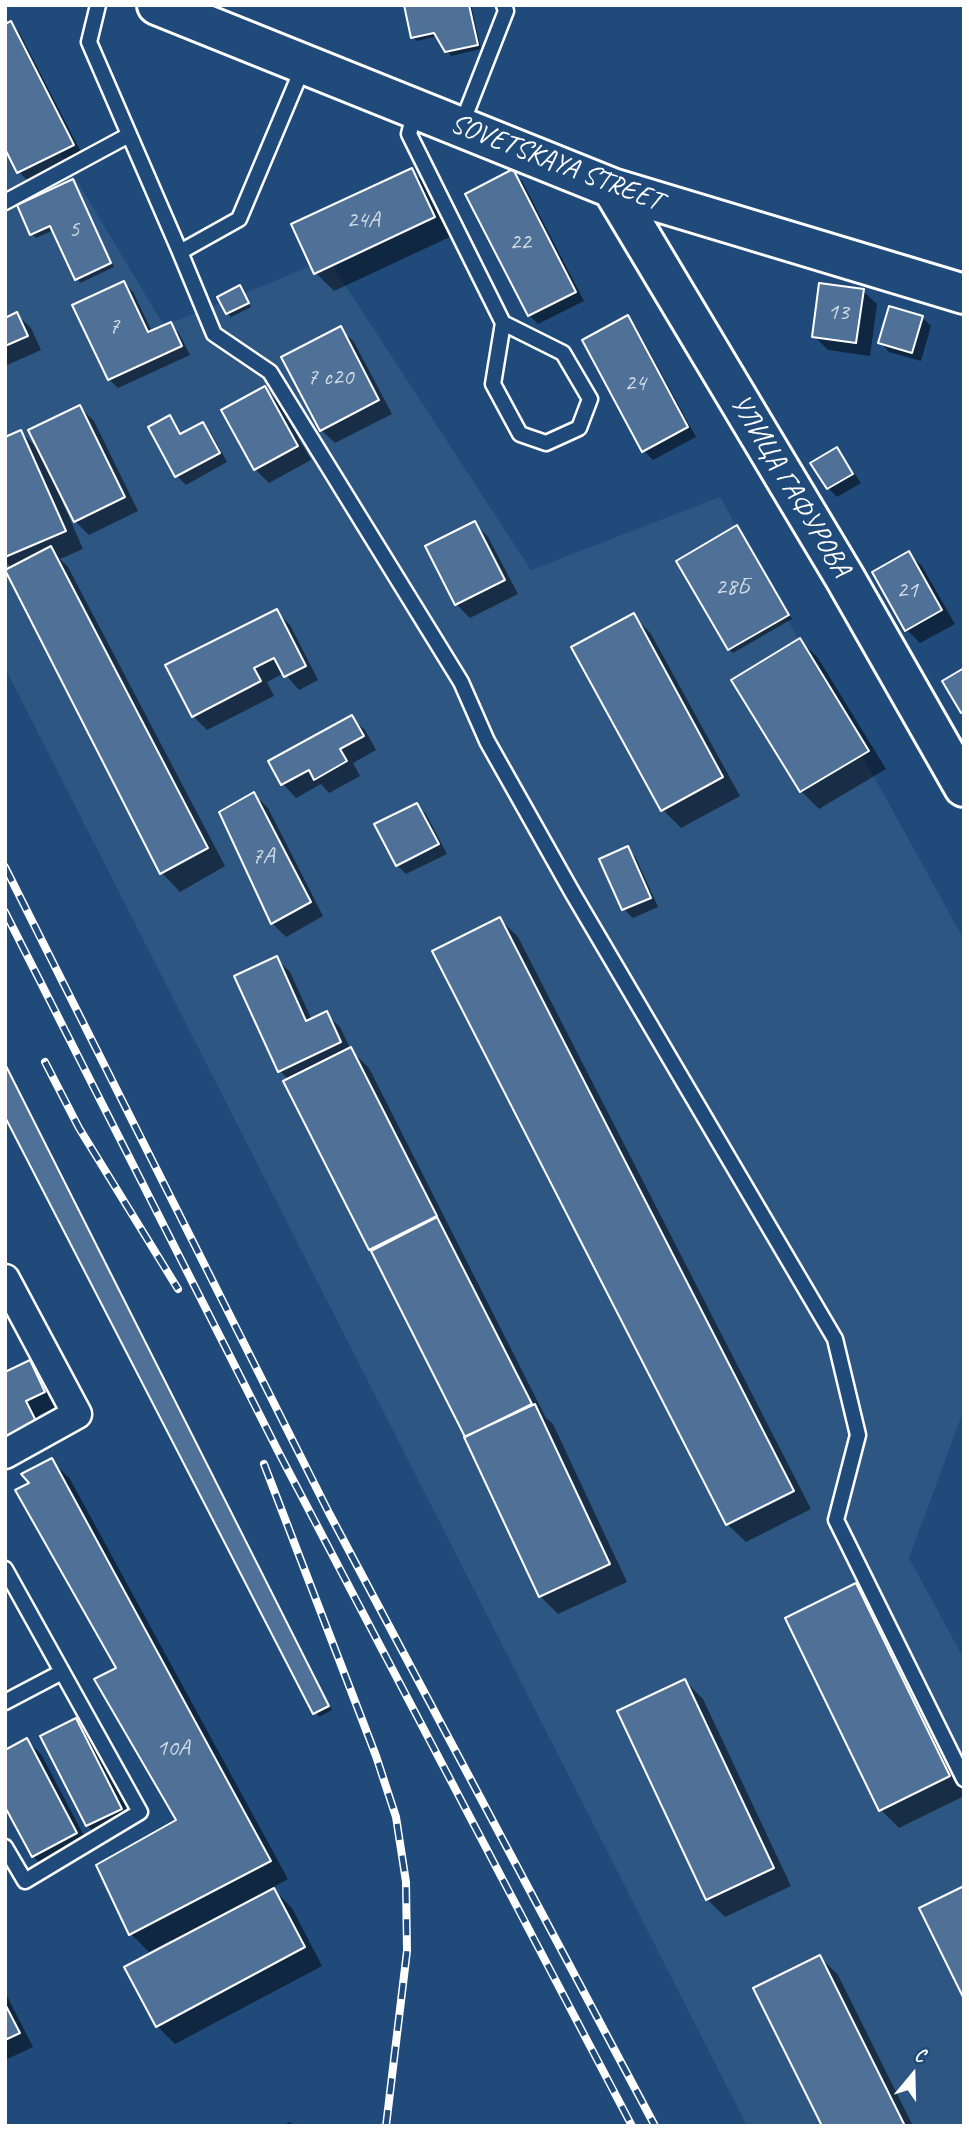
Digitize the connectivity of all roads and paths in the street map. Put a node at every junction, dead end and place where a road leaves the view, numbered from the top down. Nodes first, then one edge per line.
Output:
1 (98, 5) edge
2 (157, 5) edge
3 (504, 5) edge
4 (304, 64) junction
5 (415, 109) junction
6 (460, 127) junction
7 (129, 135) junction
8 (612, 188) junction
9 (5, 202) edge
10 (180, 252) junction
11 (964, 294) edge
12 (503, 323) junction
13 (964, 787) edge
14 (5, 1279) edge
15 (5, 1454) edge
16 (5, 1569) edge
17 (62, 1672) junction
18 (5, 1702) edge
19 (964, 1779) edge
20 (5, 1847) edge

1 - 7 lane
2 - 4 main road, SOVETSKAYA STREET
3 - 6 lane
4 - 5 main road, SOVETSKAYA STREET
4 - 10 lane
5 - 6 main road, SOVETSKAYA STREET
5 - 12 lane
6 - 8 main road, SOVETSKAYA STREET
7 - 9 lane
7 - 10 lane
8 - 11 main road, SOVETSKAYA STREET
8 - 13 main road, УЛИЦА ГАФУРОВА
10 - 19 lane
12 - 12 lane
14 - 15 street
16 - 17 lane
17 - 18 lane
17 - 20 lane

